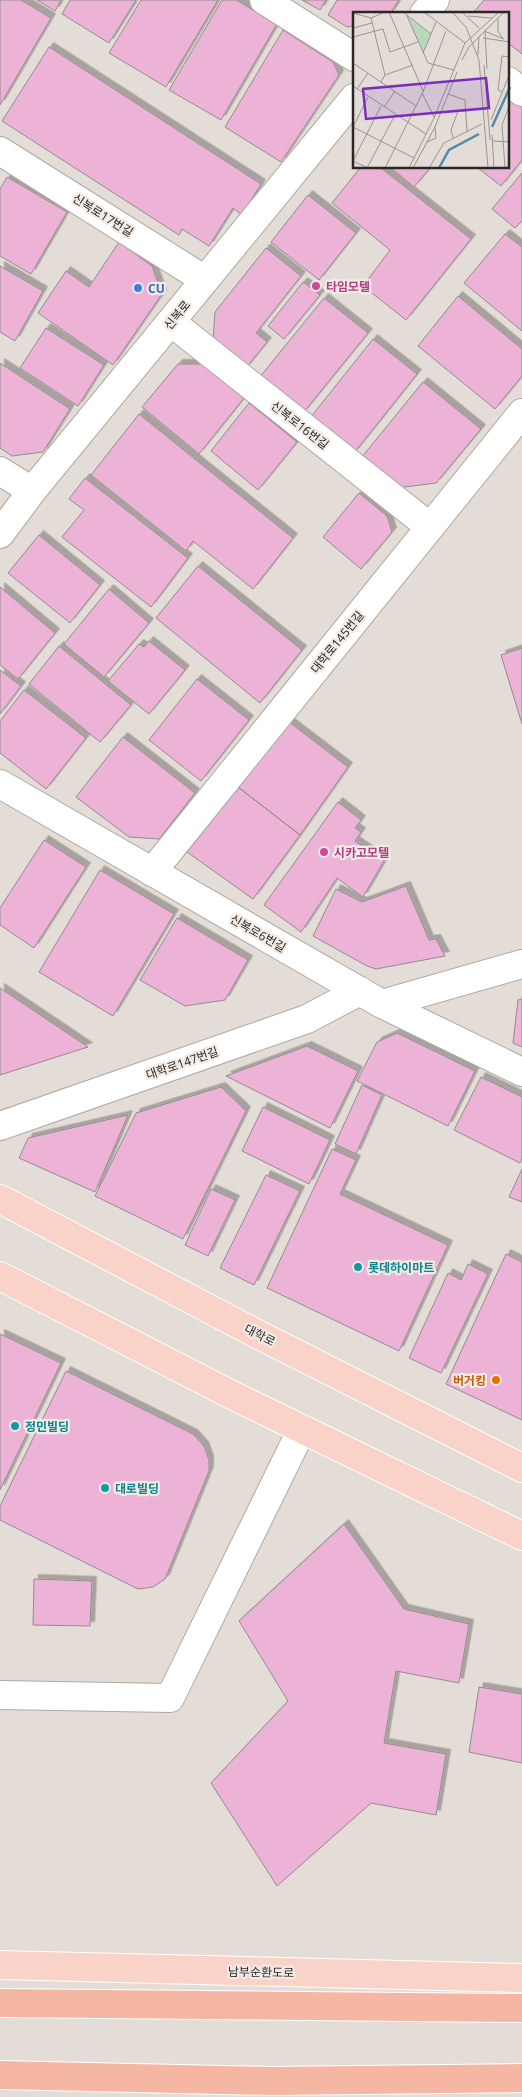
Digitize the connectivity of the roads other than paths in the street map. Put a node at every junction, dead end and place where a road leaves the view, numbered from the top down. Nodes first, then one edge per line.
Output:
1 (264, 0) edge
2 (353, 56) edge
3 (510, 83) edge
4 (522, 92) edge
5 (353, 99) edge
6 (0, 151) edge
7 (205, 280) junction
8 (171, 322) junction
9 (522, 413) edge
10 (0, 471) edge
11 (32, 491) junction
12 (430, 527) junction
13 (0, 534) edge
14 (0, 784) edge
15 (152, 872) junction
16 (522, 964) edge
17 (371, 997) junction
18 (522, 1072) edge
19 (0, 1126) edge
20 (0, 1200) edge
21 (0, 1276) edge
22 (302, 1429) junction
23 (522, 1468) edge
24 (522, 1536) edge
25 (0, 1695) edge
26 (0, 1965) edge
27 (522, 1978) edge
28 (0, 2004) edge
29 (522, 2008) edge
30 (0, 2075) edge
31 (522, 2078) edge

1 - 2 street
3 - 4 street
5 - 7 street, 신복로
6 - 7 street, 신복로17번길
7 - 8 street, 신복로
8 - 11 street, 신복로
8 - 12 street, 신복로16번길
9 - 12 street, 대학로145번길
10 - 11 street
11 - 13 street, 신복로
12 - 15 street, 대학로145번길
14 - 15 street, 신복로6번길
15 - 17 street, 신복로6번길
16 - 17 street, 대학로147번길
17 - 18 street, 신복로6번길
17 - 19 street, 대학로147번길
20 - 23 main road, 대학로
21 - 22 main road
22 - 24 main road
22 - 25 street
26 - 27 main road, 남부순환도로
28 - 29 highway
30 - 31 highway

